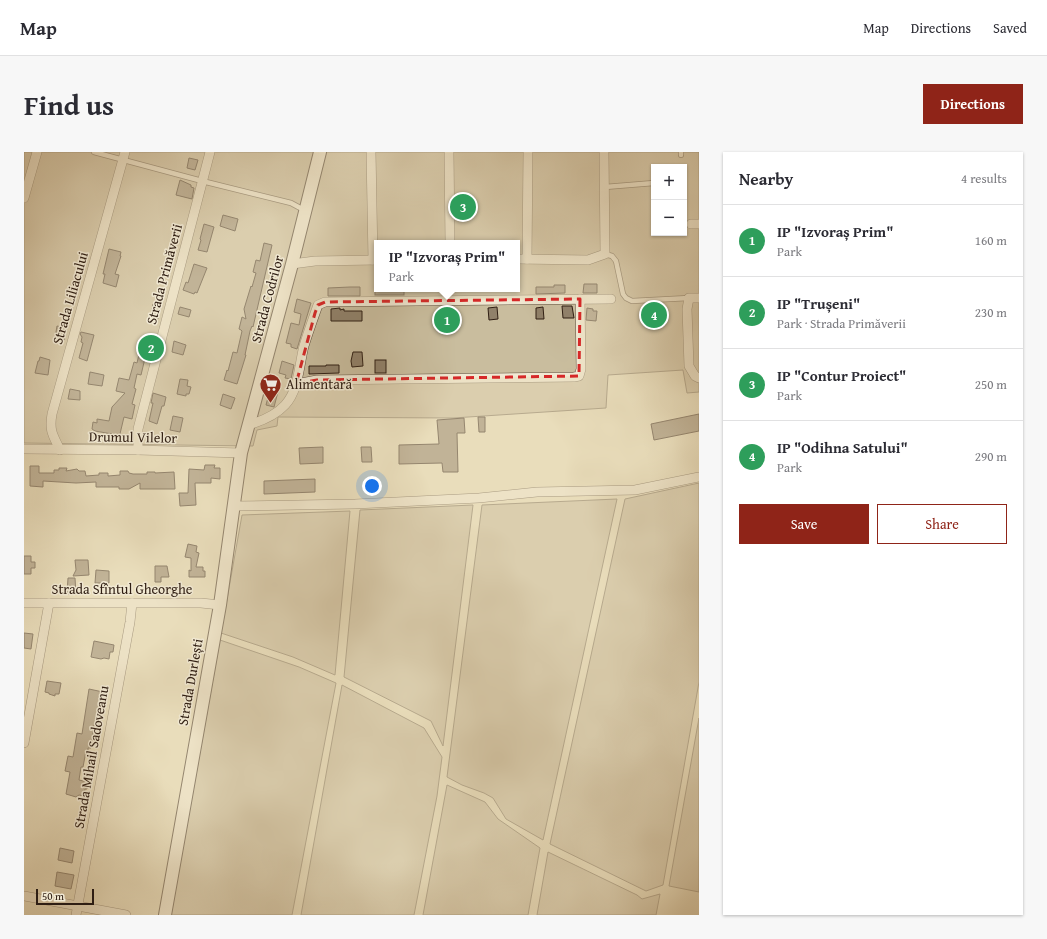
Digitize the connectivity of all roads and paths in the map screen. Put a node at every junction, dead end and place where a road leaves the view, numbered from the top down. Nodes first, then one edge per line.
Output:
1 (37, 152) edge
2 (94, 152) edge
3 (210, 152) edge
4 (320, 152) edge
5 (371, 152) edge
6 (449, 152) edge
7 (528, 152) edge
8 (604, 152) edge
9 (124, 156) edge
10 (202, 181) junction
11 (651, 183) edge
12 (604, 187) junction
13 (24, 198) edge
14 (305, 210) junction
15 (374, 240) edge
16 (450, 240) edge
17 (605, 254) junction
18 (520, 259) edge
19 (527, 259) junction
20 (374, 260) edge
21 (292, 264) junction
22 (689, 298) junction
23 (699, 298) edge
24 (580, 299) junction
25 (611, 299) dead end
26 (699, 378) edge
27 (296, 384) junction
28 (248, 425) junction
29 (24, 449) edge
30 (60, 450) junction
31 (138, 450) junction
32 (241, 453) junction
33 (699, 477) edge
34 (234, 506) junction
35 (24, 603) edge
36 (49, 603) junction
37 (132, 604) junction
38 (220, 605) junction
39 (24, 743) edge
40 (24, 896) edge
41 (77, 911) edge
42 (126, 915) edge
43 (165, 915) edge

1 - 13 street
2 - 9 lane
3 - 10 street, Strada Primăverii
4 - 14 street, Strada Codrilor
5 - 15 street
6 - 16 street
7 - 19 street
8 - 12 street
9 - 10 lane
9 - 30 street, Strada Liliacului
10 - 14 lane
10 - 31 street, Strada Primăverii
11 - 12 lane
12 - 17 street
14 - 21 street, Strada Codrilor
17 - 19 street
17 - 22 lane
18 - 19 street
20 - 21 street
21 - 28 street, Strada Codrilor
22 - 23 street
22 - 26 street
24 - 25 street
24 - 27 street
24 - 27 street
27 - 28 street
28 - 32 street, Strada Codrilor
29 - 30 street, Drumul Vilelor
30 - 31 street, Drumul Vilelor
31 - 32 street, Drumul Vilelor
32 - 34 street, Strada Durlești
33 - 34 street
34 - 38 street, Strada Durlești
35 - 36 street, Strada Sfîntul Gheorghe
36 - 37 street, Strada Sfîntul Gheorghe
36 - 39 street
37 - 38 street, Strada Sfîntul Gheorghe
37 - 41 street, Strada Mihail Sadoveanu
38 - 43 street, Strada Durlești
40 - 41 street
41 - 42 street

